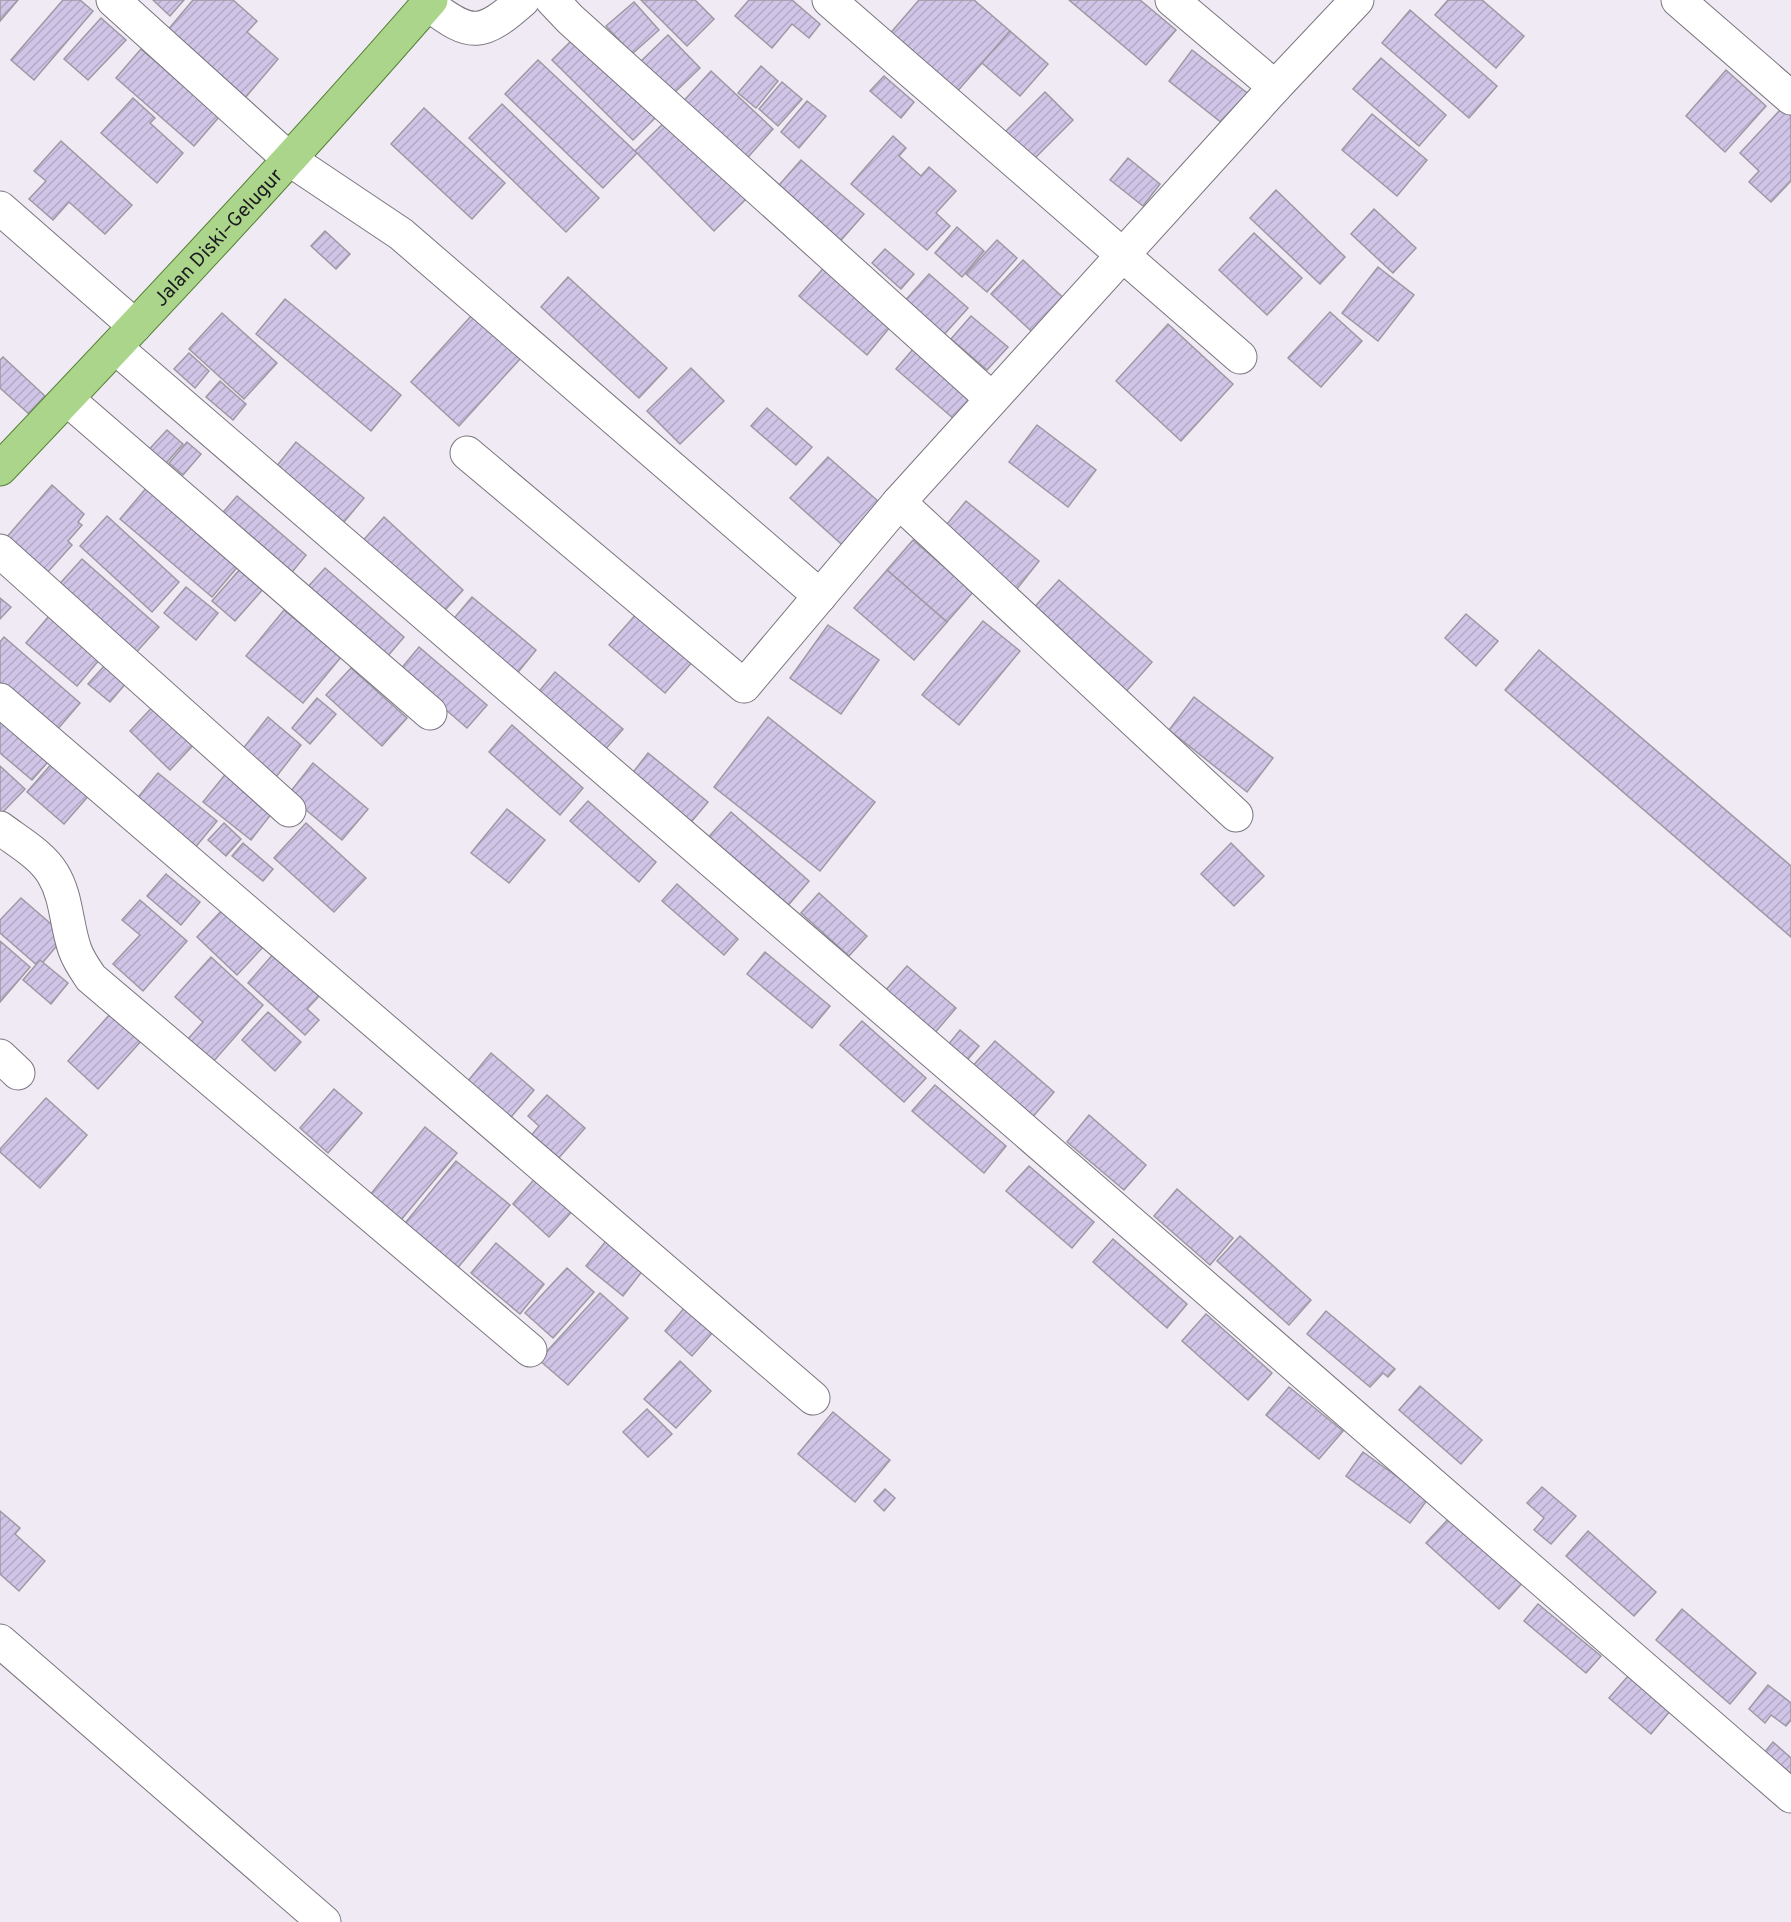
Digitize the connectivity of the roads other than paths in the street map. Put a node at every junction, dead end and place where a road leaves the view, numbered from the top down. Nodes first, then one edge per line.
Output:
1 (113, 0) edge
2 (523, 0) edge
3 (552, 0) edge
4 (829, 0) edge
5 (1172, 0) edge
6 (1357, 0) edge
7 (1678, 0) edge
8 (429, 2) edge
9 (1275, 87) junction
10 (1791, 98) edge
11 (289, 159) junction
12 (0, 208) edge
13 (1123, 255) junction
14 (125, 337) junction
15 (1240, 357) dead end
16 (67, 399) junction
17 (992, 399) junction
18 (467, 453) dead end
19 (0, 469) edge
20 (899, 502) junction
21 (0, 550) edge
22 (820, 596) junction
23 (0, 700) edge
24 (430, 713) dead end
25 (289, 810) dead end
26 (1236, 815) dead end
27 (0, 828) edge
28 (530, 1350) dead end
29 (813, 1398) dead end
30 (0, 1641) edge
31 (1791, 1796) edge
32 (324, 1922) edge

1 - 11 street
2 - 8 street
3 - 17 street
4 - 13 street
5 - 9 street
6 - 9 street
7 - 10 street
8 - 11 main road, Jalan Diski–Gelugur
9 - 13 street
11 - 14 main road, Jalan Diski–Gelugur
11 - 22 street
12 - 14 street
13 - 15 street
13 - 17 street
14 - 16 main road, Jalan Diski–Gelugur
14 - 31 street
16 - 19 main road, Jalan Diski–Gelugur
16 - 24 street
17 - 20 street
18 - 22 street
20 - 22 street
20 - 26 street
21 - 25 street
23 - 29 street
27 - 28 street
30 - 32 street

